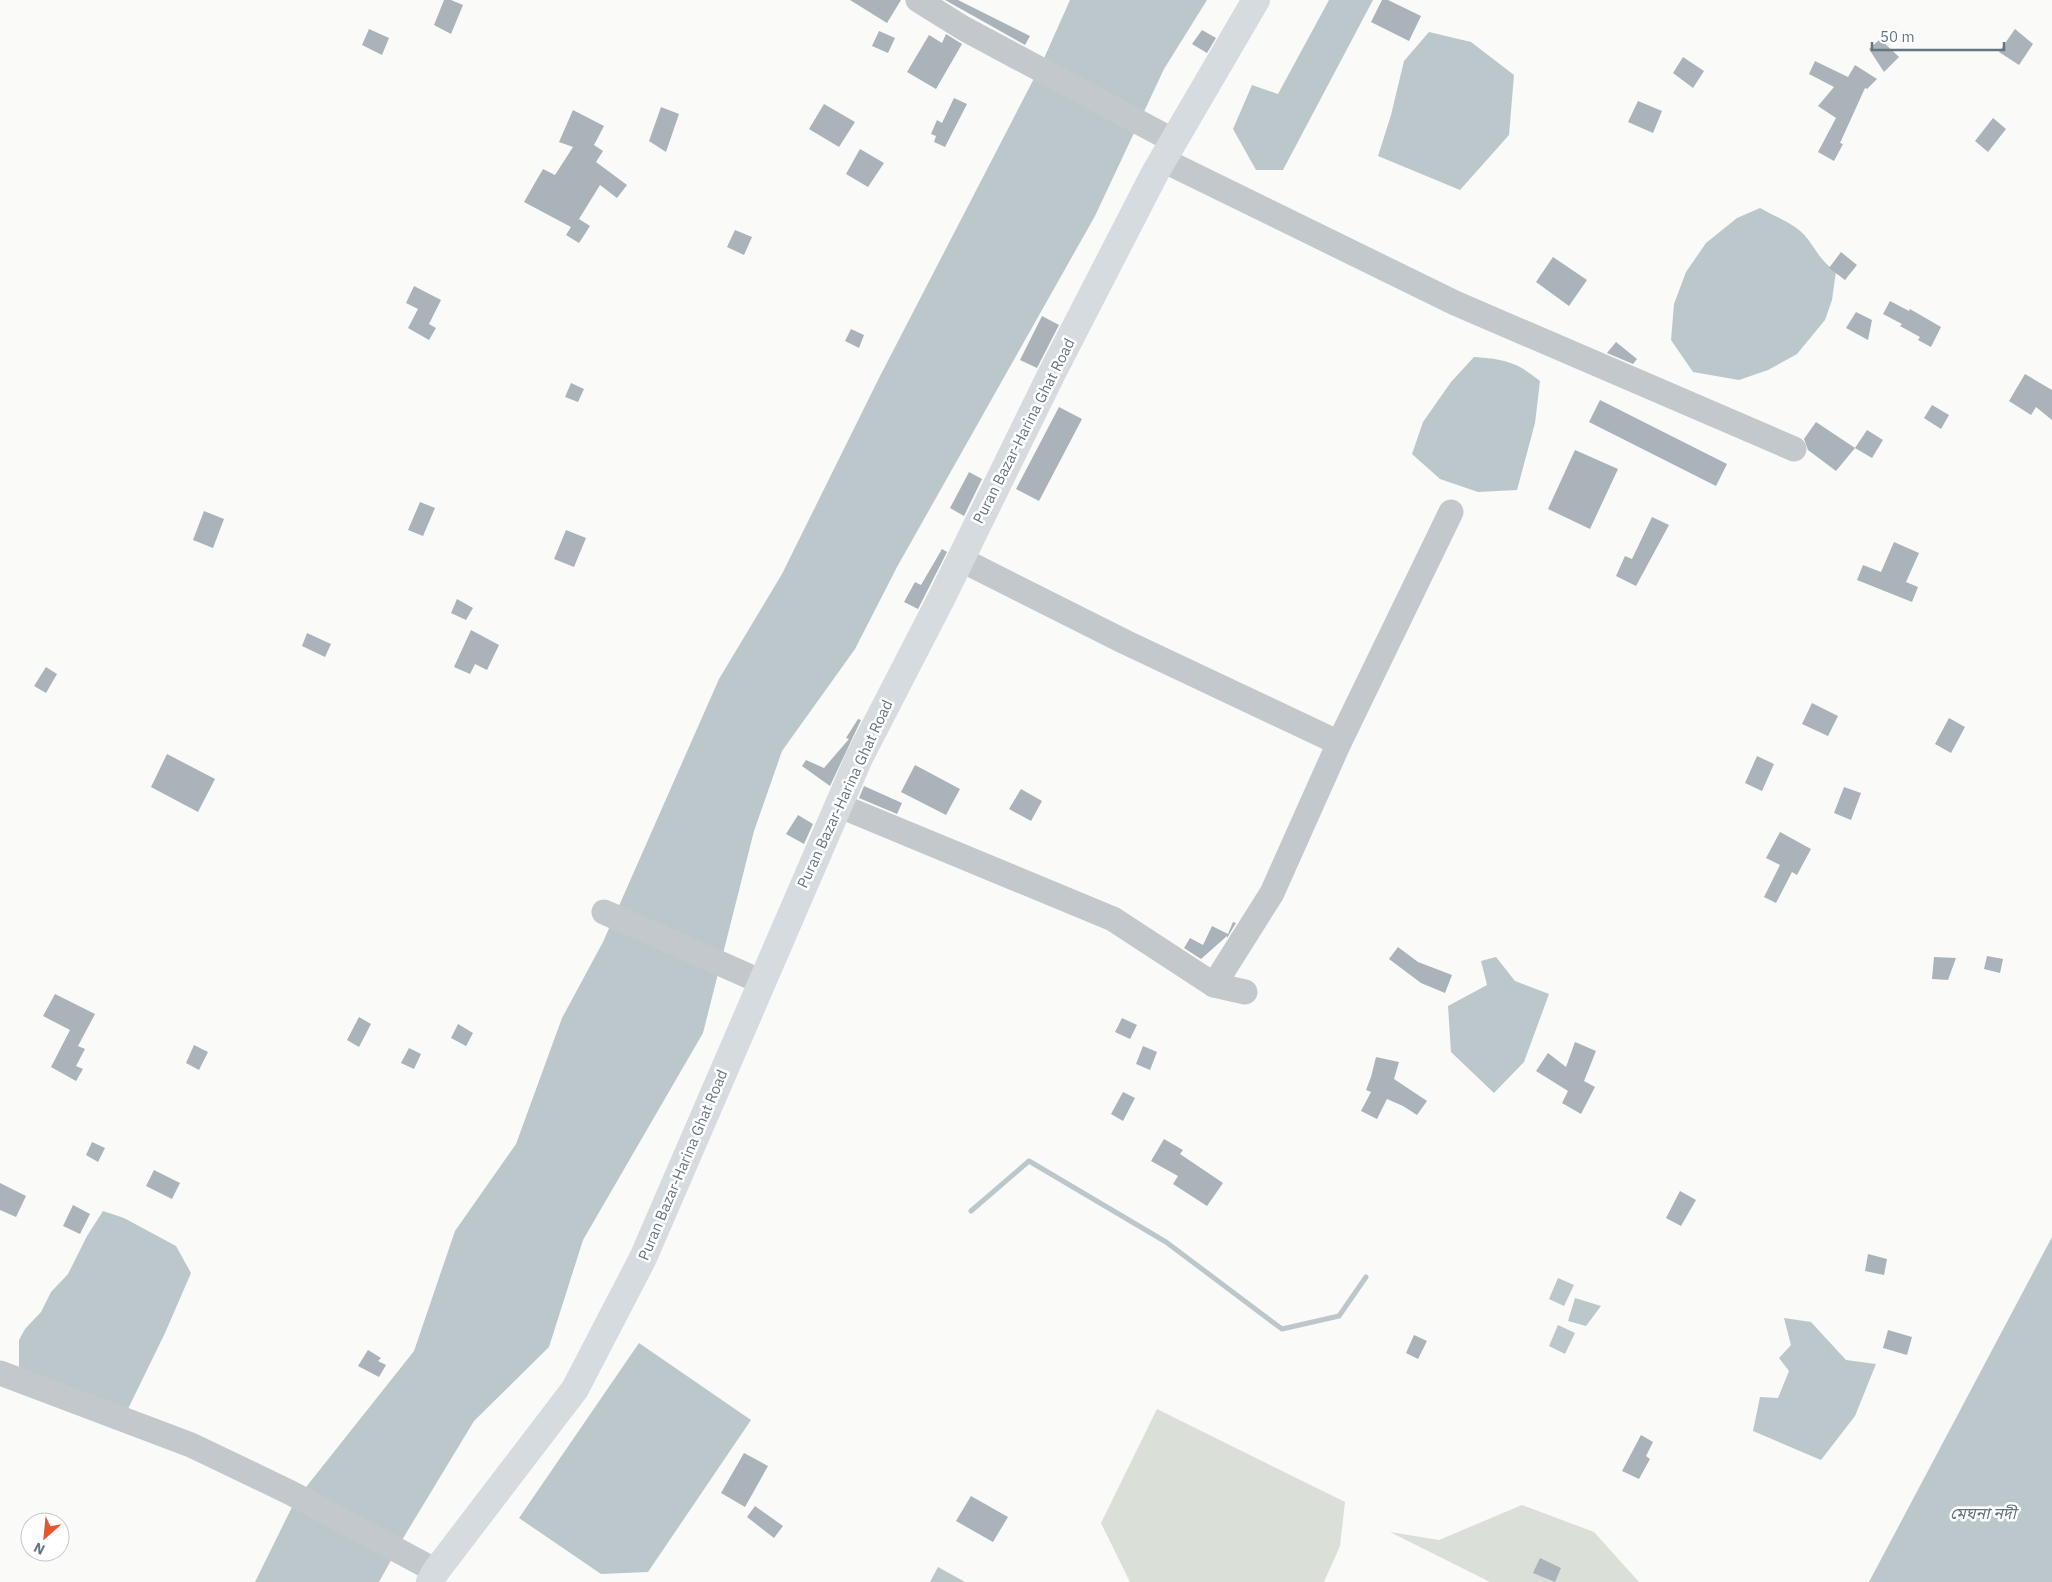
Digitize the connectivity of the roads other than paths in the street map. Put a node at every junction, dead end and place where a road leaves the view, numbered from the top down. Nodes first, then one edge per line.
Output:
1 (918, 0) edge
2 (1256, 0) edge
3 (1168, 150) junction
4 (1794, 449) dead end
5 (1451, 512) dead end
6 (960, 559) junction
7 (1339, 744) junction
8 (838, 805) junction
9 (604, 912) dead end
10 (762, 982) junction
11 (1214, 985) junction
12 (1245, 992) dead end
13 (0, 1373) edge
14 (433, 1577) edge

1 - 3 street
2 - 3 main road, Puran Bazar-Harina Ghat Road
3 - 4 street
3 - 6 main road, Puran Bazar-Harina Ghat Road
5 - 7 street
6 - 7 street
6 - 8 main road, Puran Bazar-Harina Ghat Road
7 - 11 street
8 - 10 main road, Puran Bazar-Harina Ghat Road
8 - 11 street
9 - 10 street
10 - 14 main road, Puran Bazar-Harina Ghat Road
11 - 12 street
13 - 14 street

